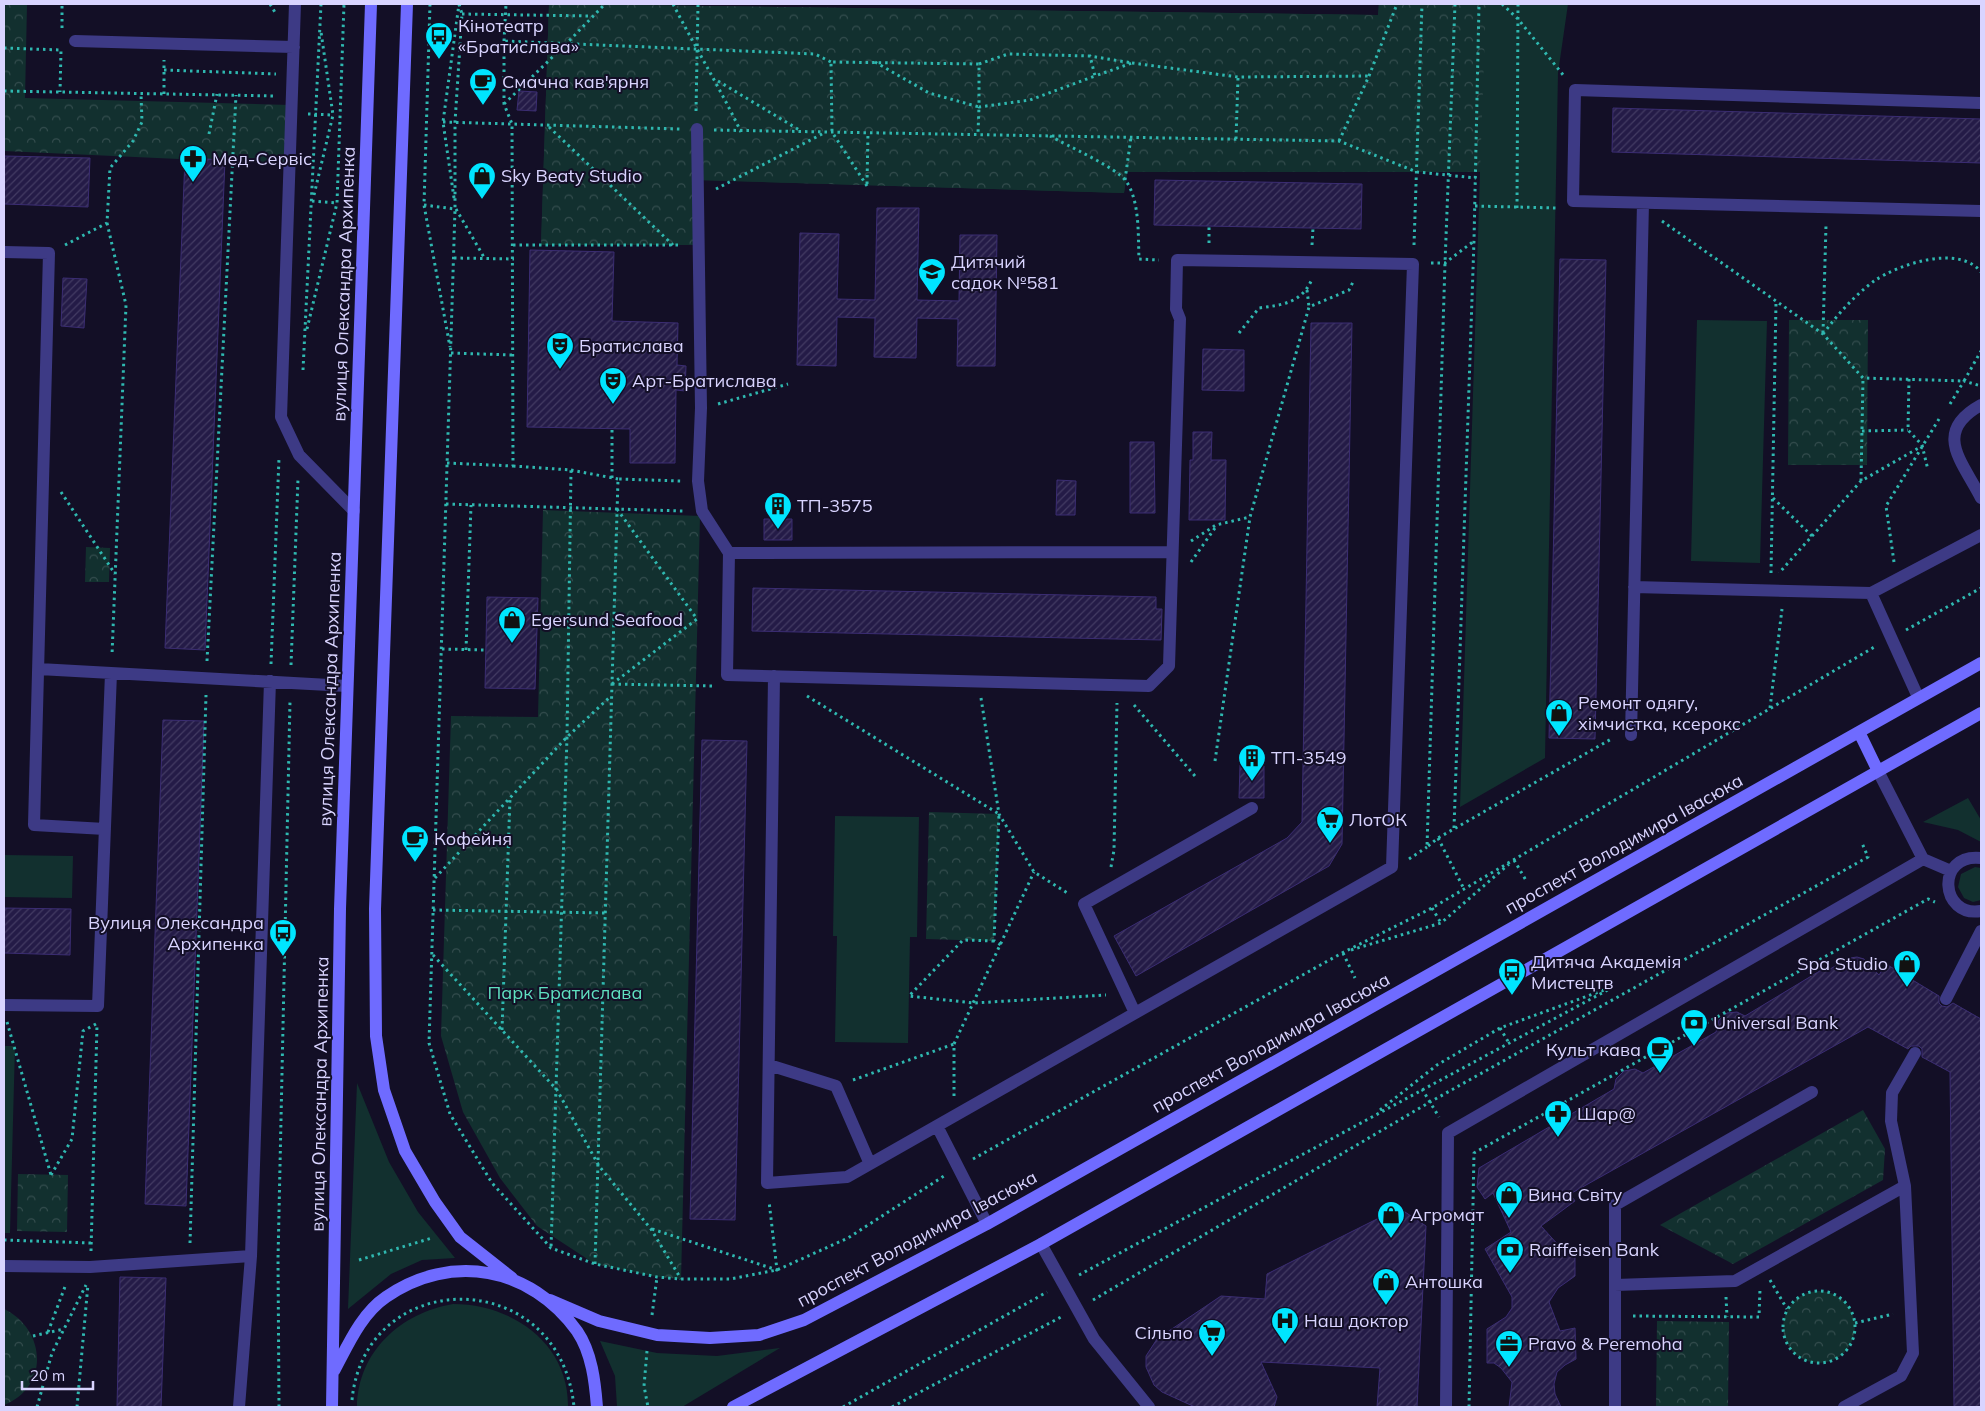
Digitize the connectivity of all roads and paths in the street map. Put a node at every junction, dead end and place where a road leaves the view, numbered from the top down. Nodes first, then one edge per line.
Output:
1 (270, 4) edge
2 (295, 4) edge
3 (321, 4) edge
4 (344, 4) edge
5 (371, 4) edge
6 (407, 4) edge
7 (430, 4) edge
8 (458, 4) edge
9 (506, 4) edge
10 (604, 4) edge
11 (673, 4) edge
12 (698, 4) edge
13 (1397, 4) edge
14 (1422, 4) edge
15 (1455, 4) edge
16 (1479, 4) edge
17 (1502, 4) edge
18 (1518, 4) edge
19 (273, 9) dead end
20 (462, 14) junction
21 (506, 15) junction
22 (593, 16) junction
23 (1518, 19) junction
24 (320, 22) junction
25 (75, 41) dead end
26 (504, 41) junction
27 (164, 44) junction
28 (567, 44) junction
29 (294, 47) junction
30 (4, 48) edge
31 (696, 50) junction
32 (1090, 56) junction
33 (831, 62) junction
34 (875, 62) junction
35 (1132, 63) junction
36 (979, 64) junction
37 (164, 70) junction
38 (281, 74) dead end
39 (1095, 76) junction
40 (1369, 76) junction
41 (1238, 77) junction
42 (716, 80) junction
43 (1575, 90) junction
44 (4, 91) edge
45 (60, 92) junction
46 (141, 94) junction
47 (164, 94) junction
48 (217, 94) junction
49 (236, 95) junction
50 (1981, 103) edge
51 (504, 104) junction
52 (978, 107) junction
53 (290, 113) junction
54 (316, 114) junction
55 (333, 115) junction
56 (443, 122) junction
57 (455, 122) junction
58 (512, 124) junction
59 (548, 126) junction
60 (696, 129) junction
61 (801, 131) junction
62 (741, 132) junction
63 (826, 132) junction
64 (832, 132) junction
65 (868, 132) junction
66 (978, 133) junction
67 (209, 134) dead end
68 (1048, 136) junction
69 (1131, 137) junction
70 (1236, 139) junction
71 (1339, 141) junction
72 (1418, 172) junction
73 (1448, 175) junction
74 (1476, 178) junction
75 (1125, 180) junction
76 (698, 198) junction
77 (312, 203) junction
78 (337, 203) junction
79 (424, 205) junction
80 (1476, 206) junction
81 (1643, 206) junction
82 (1826, 207) junction
83 (1517, 208) junction
84 (1566, 208) dead end
85 (456, 209) junction
86 (1981, 211) edge
87 (107, 223) junction
88 (1474, 240) junction
89 (513, 245) junction
90 (4, 252) edge
91 (49, 253) junction
92 (454, 258) junction
93 (485, 258) junction
94 (514, 259) junction
95 (1177, 260) junction
96 (1319, 262) junction
97 (1362, 263) junction
98 (1445, 263) junction
99 (1413, 264) junction
100 (1981, 272) edge
101 (1307, 290) junction
102 (1776, 301) junction
103 (1309, 307) junction
104 (1239, 333) dead end
105 (1823, 334) junction
106 (305, 337) junction
107 (1981, 352) edge
108 (451, 353) junction
109 (512, 354) junction
110 (303, 376) dead end
111 (1863, 378) junction
112 (1909, 379) junction
113 (1964, 381) junction
114 (788, 384) dead end
115 (1981, 386) edge
116 (1948, 405) dead end
117 (1981, 405) edge
118 (701, 408) junction
119 (1943, 413) dead end
120 (612, 428) dead end
121 (1908, 430) junction
122 (1862, 431) junction
123 (1922, 445) junction
124 (299, 455) junction
125 (279, 456) dead end
126 (448, 463) junction
127 (44, 466) junction
128 (513, 466) junction
129 (571, 470) junction
130 (1928, 470) dead end
131 (612, 478) junction
132 (618, 479) junction
133 (698, 481) junction
134 (1861, 481) junction
135 (1773, 498) junction
136 (1981, 498) edge
137 (446, 504) junction
138 (471, 505) junction
139 (572, 508) junction
140 (617, 509) junction
141 (354, 511) junction
142 (702, 511) junction
143 (1250, 517) junction
144 (1216, 526) junction
145 (1981, 535) edge
146 (1812, 536) junction
147 (1172, 552) junction
148 (729, 553) junction
149 (115, 575) junction
150 (1897, 580) junction
151 (1634, 587) junction
152 (1770, 587) junction
153 (1981, 588) edge
154 (1171, 590) junction
155 (1784, 591) junction
156 (1871, 593) junction
157 (1891, 638) junction
158 (442, 649) junction
159 (466, 650) junction
160 (485, 650) dead end
161 (1981, 662) edge
162 (39, 669) junction
163 (111, 673) junction
164 (774, 676) junction
165 (206, 678) junction
166 (270, 682) junction
167 (979, 682) junction
168 (291, 684) junction
169 (612, 684) junction
170 (1117, 685) junction
171 (347, 686) junction
172 (717, 686) dead end
173 (612, 696) junction
174 (1918, 697) junction
175 (1770, 708) junction
176 (1981, 713) edge
177 (1859, 732) junction
178 (1631, 735) dead end
179 (567, 737) junction
180 (1612, 738) dead end
181 (1216, 761) dead end
182 (1878, 771) junction
183 (1195, 776) dead end
184 (510, 798) junction
185 (1252, 808) dead end
186 (999, 814) junction
187 (1454, 828) junction
188 (105, 829) junction
189 (1438, 838) junction
190 (1862, 843) dead end
191 (1981, 858) edge
192 (1515, 859) junction
193 (1923, 859) junction
194 (1952, 871) junction
195 (1034, 872) junction
196 (434, 879) junction
197 (1527, 882) dead end
198 (1464, 888) junction
199 (1107, 891) junction
200 (1084, 904) junction
201 (1944, 906) dead end
202 (1432, 908) junction
203 (433, 910) junction
204 (1981, 911) edge
205 (505, 912) junction
206 (561, 912) junction
207 (606, 913) junction
208 (1441, 923) junction
209 (1981, 931) edge
210 (994, 942) junction
211 (1001, 945) junction
212 (1342, 953) junction
213 (432, 955) junction
214 (1355, 978) dead end
215 (1127, 994) junction
216 (1946, 998) dead end
217 (974, 1002) junction
218 (4, 1004) edge
219 (98, 1006) junction
220 (4, 1012) edge
221 (1135, 1013) junction
222 (98, 1023) junction
223 (1500, 1028) junction
224 (502, 1030) junction
225 (1509, 1043) junction
226 (954, 1044) junction
227 (1915, 1053) dead end
228 (768, 1065) junction
229 (836, 1086) junction
230 (1422, 1089) junction
231 (557, 1090) junction
232 (1812, 1092) dead end
233 (1430, 1102) junction
234 (955, 1116) junction
235 (1371, 1117) junction
236 (937, 1126) junction
237 (1448, 1133) junction
238 (870, 1164) junction
239 (599, 1166) junction
240 (958, 1167) junction
241 (767, 1183) junction
242 (1905, 1186) junction
243 (987, 1224) junction
244 (651, 1229) junction
245 (432, 1238) dead end
246 (4, 1240) edge
247 (91, 1242) junction
248 (1041, 1244) junction
249 (551, 1248) junction
250 (251, 1256) junction
251 (189, 1260) junction
252 (359, 1260) dead end
253 (595, 1264) junction
254 (4, 1266) edge
255 (72, 1267) junction
256 (90, 1267) junction
257 (777, 1270) junction
258 (512, 1278) junction
259 (681, 1279) junction
260 (1063, 1284) junction
261 (1616, 1285) junction
262 (550, 1300) junction
263 (1077, 1309) junction
264 (1787, 1309) junction
265 (1910, 1309) junction
266 (1615, 1315) junction
267 (1855, 1323) junction
268 (64, 1328) junction
269 (48, 1332) junction
270 (33, 1336) dead end
271 (332, 1375) junction
272 (37, 1407) edge
273 (78, 1407) edge
274 (239, 1407) edge
275 (279, 1407) edge
276 (332, 1407) edge
277 (352, 1407) edge
278 (574, 1407) edge
279 (597, 1407) edge
280 (733, 1407) edge
281 (843, 1407) edge
282 (892, 1407) edge
283 (1149, 1407) edge
284 (1446, 1407) edge
285 (1469, 1407) edge
286 (1615, 1407) edge
287 (1844, 1407) edge

1 - 19 path
2 - 29 lane
3 - 24 path
4 - 78 path
5 - 141 main road, вулиця Олександра Архипенка
6 - 258 main road
7 - 79 path
8 - 20 path
8 - 56 path
9 - 21 path
10 - 22 path
11 - 31 path
12 - 31 path
13 - 40 path
14 - 72 path
15 - 73 path
16 - 74 path
17 - 23 path
18 - 23 path
20 - 21 path
20 - 57 path
21 - 22 path
21 - 26 path
22 - 28 path
23 - 43 path
23 - 83 path
24 - 54 path
24 - 55 path
25 - 27 lane
26 - 28 path
26 - 51 path
27 - 29 lane
27 - 37 path
28 - 31 path
28 - 51 path
29 - 53 lane
30 - 45 path
31 - 33 path
31 - 42 path
31 - 60 path
32 - 35 path
32 - 36 path
32 - 39 path
33 - 34 path
33 - 64 path
34 - 36 path
34 - 52 path
35 - 39 path
35 - 41 path
36 - 52 path
37 - 38 path
37 - 47 path
39 - 52 path
40 - 41 path
40 - 71 path
41 - 70 path
42 - 61 path
42 - 62 path
43 - 50 lane
43 - 81 lane
44 - 45 path
45 - 46 path
46 - 47 path
46 - 87 path
47 - 48 path
48 - 49 path
48 - 67 path
49 - 53 path
49 - 165 path
51 - 58 path
52 - 66 path
53 - 54 path
53 - 124 lane
54 - 55 path
54 - 77 path
55 - 77 path
56 - 57 path
56 - 85 path
57 - 58 path
57 - 85 path
58 - 59 path
58 - 89 path
59 - 60 path
59 - 89 path
60 - 62 path
60 - 76 lane
61 - 62 path
61 - 63 path
63 - 64 path
63 - 76 path
64 - 65 path
64 - 65 path
65 - 66 path
66 - 68 path
68 - 69 path
68 - 75 path
69 - 70 path
69 - 75 path
70 - 71 path
71 - 72 path
72 - 73 path
72 - 99 path
73 - 74 path
73 - 98 path
74 - 80 path
75 - 95 path
76 - 118 lane
77 - 78 path
77 - 106 path
78 - 106 path
79 - 85 path
79 - 108 path
80 - 83 path
80 - 88 path
81 - 82 lane
81 - 102 path
81 - 151 lane
82 - 86 lane
82 - 105 path
83 - 84 path
85 - 92 path
85 - 93 path
87 - 91 path
87 - 149 path
88 - 98 path
88 - 187 path
89 - 94 path
90 - 91 lane
91 - 127 lane
92 - 93 path
92 - 108 path
93 - 94 path
94 - 109 path
95 - 96 lane
95 - 147 lane
96 - 97 lane
96 - 101 path
97 - 99 lane
97 - 103 path
98 - 99 path
98 - 189 path
99 - 221 lane
100 - 105 path
101 - 103 path
101 - 104 path
102 - 105 path
102 - 135 path
103 - 143 path
105 - 111 path
106 - 110 path
107 - 113 path
108 - 109 path
108 - 126 path
109 - 128 path
111 - 112 path
111 - 122 path
112 - 113 path
112 - 121 path
113 - 115 path
113 - 116 path
114 - 118 path
117 - 136 lane
118 - 133 lane
119 - 123 path
120 - 131 path
121 - 122 path
121 - 123 path
122 - 134 path
123 - 130 path
123 - 134 path
123 - 150 path
124 - 141 lane
124 - 168 path
125 - 166 path
126 - 128 path
126 - 137 path
127 - 149 path
127 - 162 lane
128 - 129 path
129 - 131 path
129 - 139 path
131 - 132 path
132 - 133 path
132 - 140 path
133 - 142 lane
134 - 146 path
135 - 146 path
135 - 152 path
137 - 138 path
137 - 158 path
138 - 139 path
138 - 159 path
139 - 140 path
139 - 179 path
140 - 142 path
140 - 169 path
140 - 169 path
141 - 171 main road, вулиця Олександра Архипенка
142 - 148 lane
143 - 144 path
143 - 181 path
144 - 147 path
144 - 154 path
145 - 150 lane
146 - 152 path
147 - 148 lane
147 - 154 lane
148 - 164 lane
149 - 163 path
150 - 156 lane
151 - 152 lane
151 - 178 lane
152 - 155 lane
153 - 157 path
154 - 170 lane
155 - 156 lane
155 - 175 path
156 - 157 lane
157 - 174 lane
157 - 175 path
158 - 159 path
158 - 196 path
159 - 160 path
161 - 174 main road, проспект Володимира Івасюка
162 - 163 lane
162 - 188 lane
163 - 165 lane
163 - 188 lane
164 - 167 lane
164 - 186 path
164 - 228 lane
165 - 166 lane
165 - 251 path
166 - 168 lane
166 - 250 lane
167 - 170 lane
167 - 186 path
168 - 171 lane
168 - 275 path
169 - 172 path
169 - 173 path
170 - 183 path
170 - 199 path
171 - 271 main road, вулиця Олександра Архипенка
173 - 179 path
173 - 207 path
174 - 177 main road, проспект Володимира Івасюка
175 - 192 path
176 - 182 main road
177 - 182 main road
177 - 243 main road, проспект Володимира Івасюка
179 - 184 path
179 - 206 path
180 - 187 path
182 - 193 lane
182 - 248 main road
184 - 196 path
184 - 205 path
185 - 199 lane
186 - 195 path
186 - 210 path
187 - 189 path
188 - 219 lane
189 - 198 path
190 - 233 path
191 - 194 lane
192 - 197 path
192 - 198 path
192 - 208 path
193 - 194 lane
193 - 237 lane
194 - 204 lane
195 - 200 path
195 - 211 path
196 - 203 path
198 - 202 path
199 - 200 lane
200 - 215 lane
201 - 285 path
202 - 208 path
202 - 212 path
203 - 205 path
203 - 213 path
205 - 206 path
205 - 224 path
206 - 207 path
206 - 231 path
207 - 239 path
208 - 212 path
209 - 216 lane
210 - 211 path
210 - 217 path
211 - 217 path
212 - 214 path
212 - 240 path
213 - 224 path
213 - 249 path
215 - 217 path
215 - 221 lane
217 - 226 path
218 - 219 lane
219 - 222 path
220 - 222 path
221 - 234 lane
222 - 247 path
223 - 225 path
223 - 225 path
223 - 235 path
224 - 231 path
225 - 230 path
226 - 229 path
226 - 234 path
227 - 242 lane
228 - 229 lane
228 - 241 lane
229 - 238 lane
230 - 233 path
230 - 235 path
231 - 239 path
231 - 249 path
232 - 261 lane
233 - 237 path
233 - 263 path
234 - 236 lane
235 - 260 path
236 - 238 lane
236 - 240 lane
237 - 284 lane
238 - 241 lane
239 - 244 path
239 - 253 path
240 - 243 lane
240 - 257 path
241 - 257 path
242 - 261 lane
242 - 265 lane
243 - 262 main road, проспект Володимира Івасюка
244 - 257 path
244 - 259 path
245 - 252 path
246 - 247 path
247 - 256 path
248 - 260 lane
248 - 280 main road
249 - 253 path
250 - 251 lane
250 - 274 lane
251 - 256 lane
253 - 259 path
254 - 255 lane
255 - 256 lane
255 - 269 path
257 - 259 path
258 - 262 main road
258 - 271 main road
260 - 263 lane
260 - 281 path
261 - 266 lane
262 - 279 main road
263 - 282 path
263 - 283 lane
264 - 266 path
264 - 267 path
264 - 267 path
265 - 267 path
265 - 287 lane
266 - 286 lane
268 - 269 path
268 - 272 path
268 - 273 path
269 - 270 path
271 - 276 main road, вулиця Олександра Архипенка
277 - 278 path

